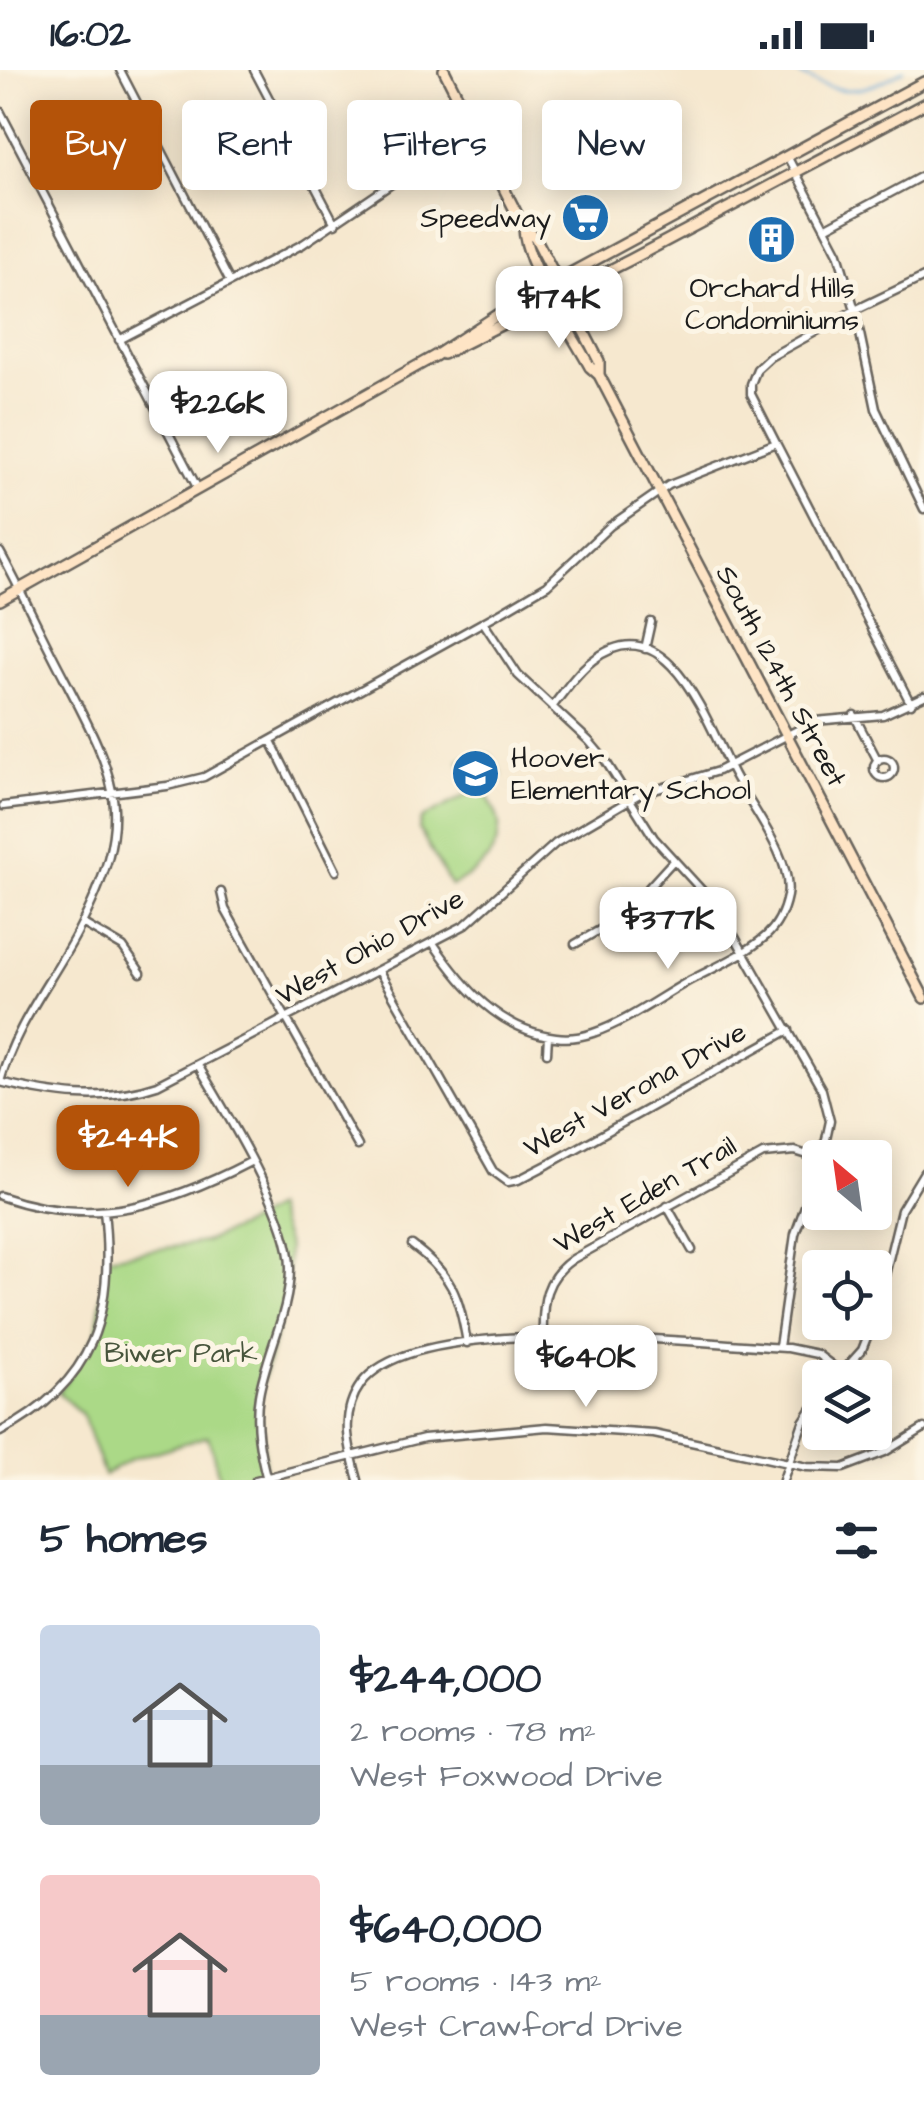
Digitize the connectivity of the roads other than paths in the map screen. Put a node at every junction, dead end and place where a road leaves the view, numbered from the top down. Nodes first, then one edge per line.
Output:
1 (120, 70) edge
2 (254, 70) edge
3 (444, 70) edge
4 (924, 82) edge
5 (460, 100) edge
6 (924, 104) edge
7 (0, 111) edge
8 (786, 155) junction
9 (796, 173) junction
10 (924, 175) edge
11 (383, 190) edge
12 (505, 190) edge
13 (335, 224) junction
14 (524, 228) junction
15 (825, 228) junction
16 (924, 277) edge
17 (558, 280) junction
18 (230, 282) junction
19 (546, 286) junction
20 (564, 294) junction
21 (552, 300) junction
22 (855, 310) junction
23 (119, 340) junction
24 (436, 356) junction
25 (600, 374) junction
26 (776, 443) junction
27 (198, 489) junction
28 (659, 491) junction
29 (924, 508) edge
30 (0, 552) edge
31 (20, 591) junction
32 (0, 603) edge
33 (483, 622) junction
34 (651, 622) dead end
35 (645, 649) junction
36 (924, 696) edge
37 (911, 704) junction
38 (552, 707) junction
39 (854, 715) junction
40 (786, 735) junction
41 (271, 741) junction
42 (878, 761) dead end
43 (729, 766) junction
44 (113, 793) junction
45 (629, 800) junction
46 (4, 806) dead end
47 (674, 862) junction
48 (336, 871) dead end
49 (221, 892) dead end
50 (82, 924) junction
51 (433, 943) junction
52 (576, 944) dead end
53 (744, 951) junction
54 (379, 970) junction
55 (141, 973) dead end
56 (924, 998) edge
57 (287, 1018) junction
58 (789, 1030) junction
59 (548, 1036) junction
60 (546, 1053) dead end
61 (198, 1064) junction
62 (0, 1082) edge
63 (826, 1140) edge
64 (358, 1146) dead end
65 (802, 1153) edge
66 (250, 1162) junction
67 (924, 1172) edge
68 (0, 1196) edge
69 (667, 1206) junction
70 (104, 1211) junction
71 (802, 1214) edge
72 (412, 1245) dead end
73 (692, 1250) dead end
74 (892, 1250) edge
75 (544, 1334) junction
76 (467, 1343) junction
77 (779, 1348) junction
78 (823, 1360) edge
79 (802, 1425) edge
80 (924, 1428) edge
81 (0, 1432) edge
82 (351, 1455) junction
83 (788, 1464) junction
84 (267, 1479) edge
85 (256, 1480) edge
86 (358, 1480) edge
87 (784, 1480) edge

1 - 18 street
2 - 13 street
3 - 5 main road, South 124th Street
4 - 8 main road
6 - 9 main road
7 - 23 street
8 - 9 street
8 - 17 main road
9 - 15 street
9 - 20 main road
10 - 15 street
11 - 13 street
12 - 14 main road, South 124th Street
13 - 18 street
14 - 17 main road, South 124th Street
14 - 19 main road, South 124th Street
15 - 22 street
16 - 22 street
17 - 19 main road
17 - 20 main road, South 124th Street
18 - 23 street
19 - 21 main road, South 124th Street
19 - 24 main road
20 - 21 main road
20 - 25 main road, South 124th Street
21 - 24 main road
21 - 25 main road, South 124th Street
22 - 26 street
22 - 29 street
23 - 27 street
24 - 27 main road
25 - 28 main road, South 124th Street
26 - 28 street
26 - 37 street
27 - 31 main road
28 - 33 street
28 - 40 main road, South 124th Street
30 - 31 street
31 - 32 main road
31 - 44 street
33 - 38 street
33 - 41 street
34 - 35 street
35 - 38 street
35 - 43 street
36 - 37 street, West Ohio Drive
37 - 39 street, West Ohio Drive
38 - 45 street
39 - 40 street, West Ohio Drive
39 - 42 street
40 - 43 street, West Ohio Drive
40 - 56 main road, South 124th Street
41 - 44 street
41 - 48 street
43 - 45 street, West Ohio Drive
43 - 53 street
44 - 46 street
44 - 50 street
45 - 47 street
45 - 51 street, West Ohio Drive
47 - 52 street
47 - 53 street
49 - 57 street
50 - 55 street
50 - 62 street
51 - 54 street, West Ohio Drive
51 - 59 street
53 - 58 street
53 - 59 street
54 - 57 street, West Ohio Drive
54 - 58 street, West Verona Drive
57 - 61 street, West Ohio Drive
57 - 64 street
58 - 63 street
59 - 60 street
61 - 62 street, West Ohio Drive
61 - 66 street
65 - 69 street, West Eden Trail
66 - 70 street
66 - 84 street
67 - 74 street
68 - 70 street
69 - 73 street
69 - 75 street, West Eden Trail
70 - 81 street
71 - 77 street
72 - 76 street
75 - 76 street
75 - 77 street
76 - 82 street
77 - 78 street
79 - 83 street
80 - 83 street
82 - 83 street
82 - 84 street
82 - 86 street
83 - 87 street
84 - 85 street

